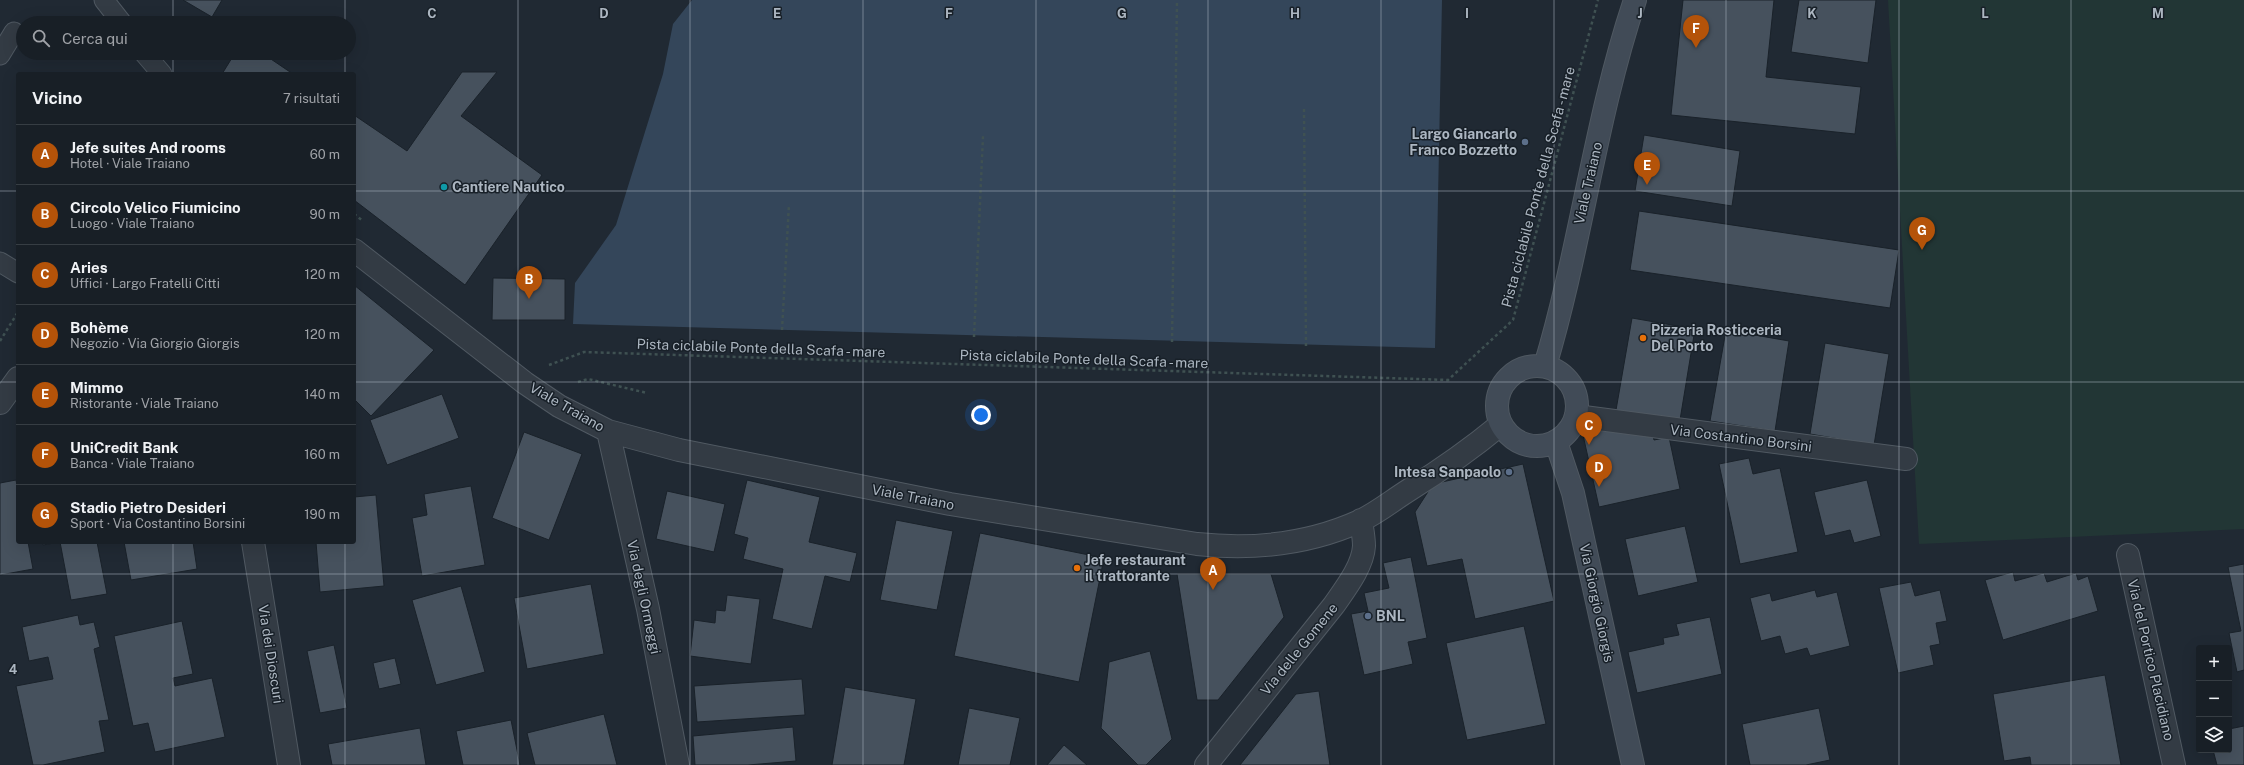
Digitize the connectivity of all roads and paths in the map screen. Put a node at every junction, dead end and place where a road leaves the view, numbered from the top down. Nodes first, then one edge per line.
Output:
1 (104, 0) edge
2 (1177, 0) edge
3 (1598, 0) edge
4 (1635, 0) edge
5 (117, 16) edge
6 (14, 32) dead end
7 (0, 55) edge
8 (150, 60) edge
9 (160, 72) edge
10 (1304, 109) dead end
11 (983, 136) dead end
12 (789, 204) dead end
13 (356, 216) edge
14 (367, 224) dead end
15 (356, 252) edge
16 (0, 262) edge
17 (16, 272) edge
18 (16, 315) edge
19 (782, 330) dead end
20 (974, 336) dead end
21 (0, 341) edge
22 (1172, 342) dead end
23 (1306, 346) dead end
24 (542, 360) dead end
25 (1545, 366) junction
26 (16, 381) edge
27 (647, 393) dead end
28 (542, 394) junction
29 (0, 403) edge
30 (1576, 416) junction
31 (1500, 425) junction
32 (608, 431) junction
33 (1556, 442) junction
34 (1906, 459) dead end
35 (1361, 520) junction
36 (253, 544) edge
37 (2128, 554) dead end
38 (289, 765) edge
39 (678, 765) edge
40 (1206, 765) edge
41 (1633, 765) edge
42 (2174, 765) edge

1 - 5 lane
2 - 22 path
3 - 24 path, Pista ciclabile Ponte della Scafa - mare
4 - 25 street, Viale Traiano
6 - 7 lane
8 - 9 lane
10 - 23 path
11 - 20 path
12 - 19 path
13 - 14 path
15 - 28 street, Viale Traiano
16 - 17 lane
18 - 21 path
25 - 30 street
25 - 31 street
26 - 29 street
27 - 28 path
28 - 32 street, Viale Traiano
30 - 33 street
30 - 34 street, Via Costantino Borsini
31 - 33 street
31 - 35 street, Viale Traiano
32 - 35 street, Viale Traiano
32 - 39 street, Via degli Ormeggi
33 - 41 street, Via Giorgio Giorgis
35 - 40 street, Via delle Gomene
36 - 38 street, Via dei Dioscuri
37 - 42 street, Via del Portico Placidiano

